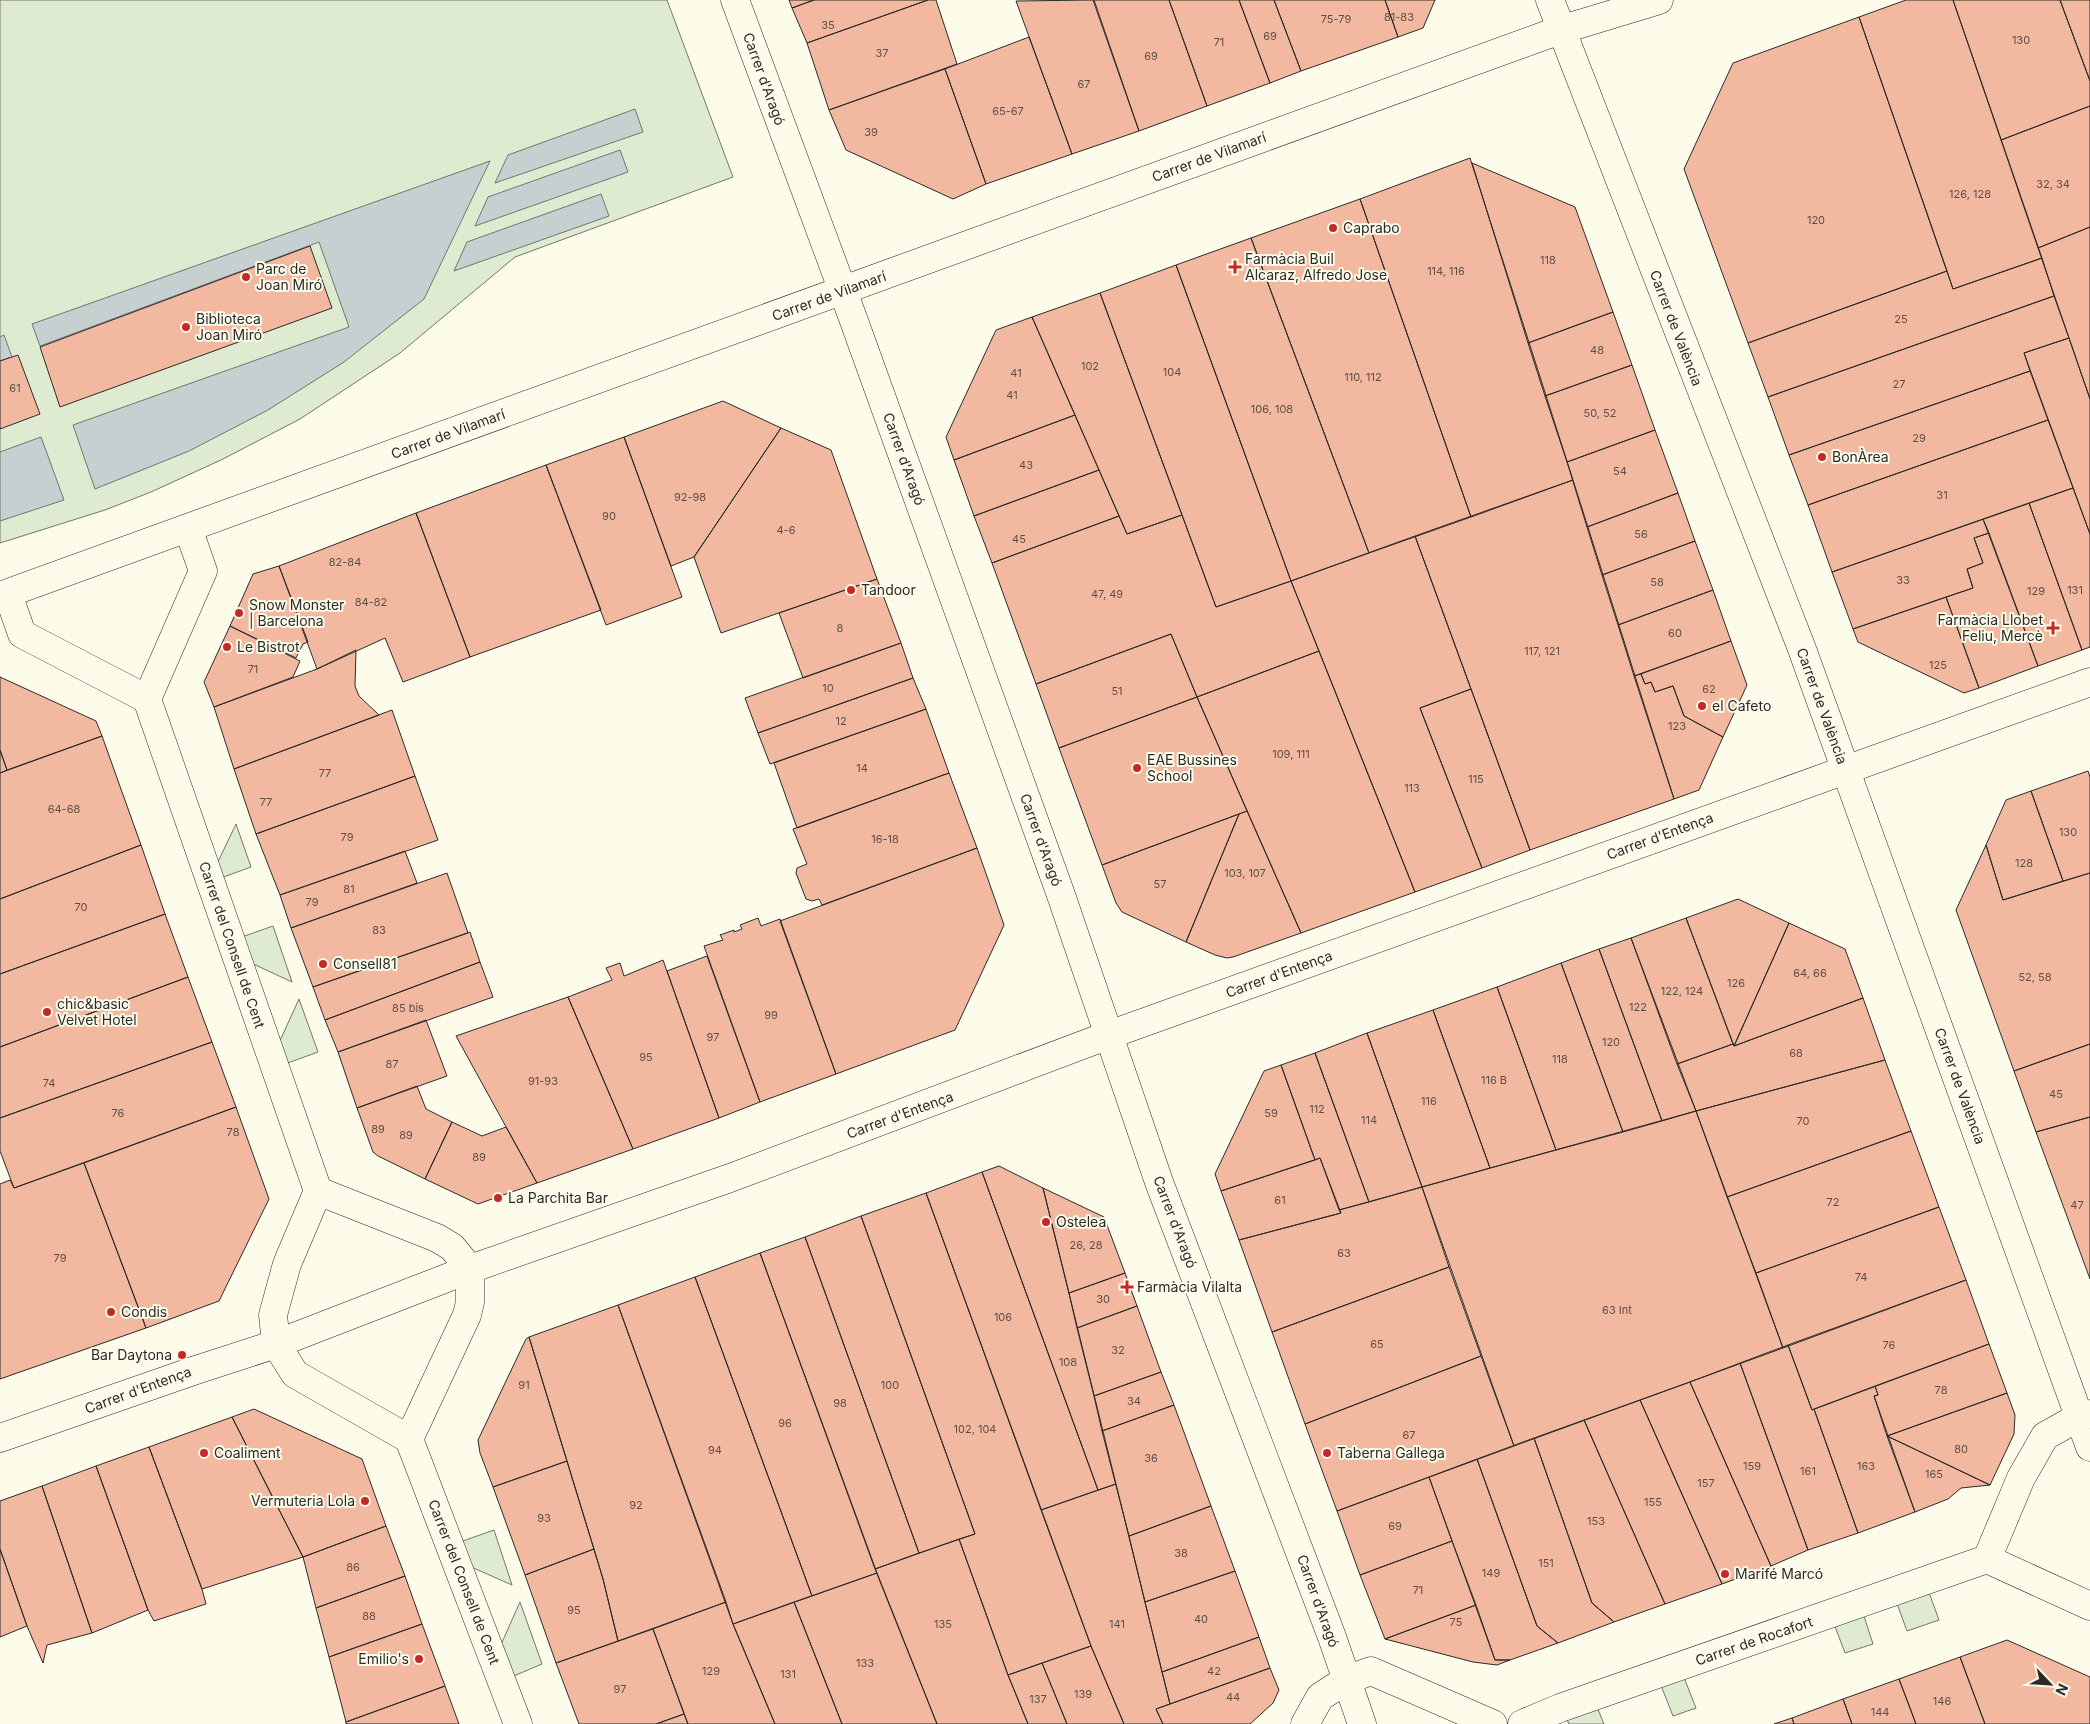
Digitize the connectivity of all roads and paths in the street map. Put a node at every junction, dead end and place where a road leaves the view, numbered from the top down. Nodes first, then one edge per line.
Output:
1 (734, 0) edge
2 (1550, 0) edge
3 (1659, 0) edge
4 (1560, 30) junction
5 (842, 290) junction
6 (188, 528) junction
7 (4, 595) edge
8 (2090, 682) edge
9 (147, 699) junction
10 (1846, 770) junction
11 (1109, 1035) junction
12 (318, 1191) junction
13 (470, 1269) junction
14 (276, 1344) junction
15 (2084, 1416) edge
16 (0, 1438) edge
17 (409, 1439) junction
18 (2090, 1447) edge
19 (1986, 1559) junction
20 (2090, 1606) edge
21 (1346, 1680) junction
22 (518, 1724) edge
23 (1305, 1724) edge
24 (1362, 1724) edge
25 (1493, 1724) edge
26 (1522, 1724) edge

1 - 5 street, Carrer d'Aragó
2 - 4 street, Carrer de València
3 - 4 street, Carrer de Vilamarí
4 - 5 street, Carrer de Vilamarí
4 - 10 street, Carrer de València
5 - 6 street, Carrer de Vilamarí
5 - 11 street, Carrer d'Aragó
6 - 7 street, Carrer de Vilamarí
6 - 9 street
7 - 9 street
8 - 10 street, Carrer d'Entença
9 - 12 street, Carrer del Consell de Cent
10 - 11 street, Carrer d'Entença
10 - 15 street, Carrer de València
11 - 13 street, Carrer d'Entença
11 - 21 street, Carrer d'Aragó
12 - 13 street
12 - 14 street
13 - 14 street, Carrer d'Entença
13 - 17 street
14 - 16 street, Carrer d'Entença
14 - 17 street
15 - 18 street, Carrer de València
15 - 19 street
17 - 22 street, Carrer del Consell de Cent
19 - 20 street
19 - 26 street, Carrer de Rocafort
21 - 23 street
21 - 24 street, Carrer d'Aragó
21 - 25 street

